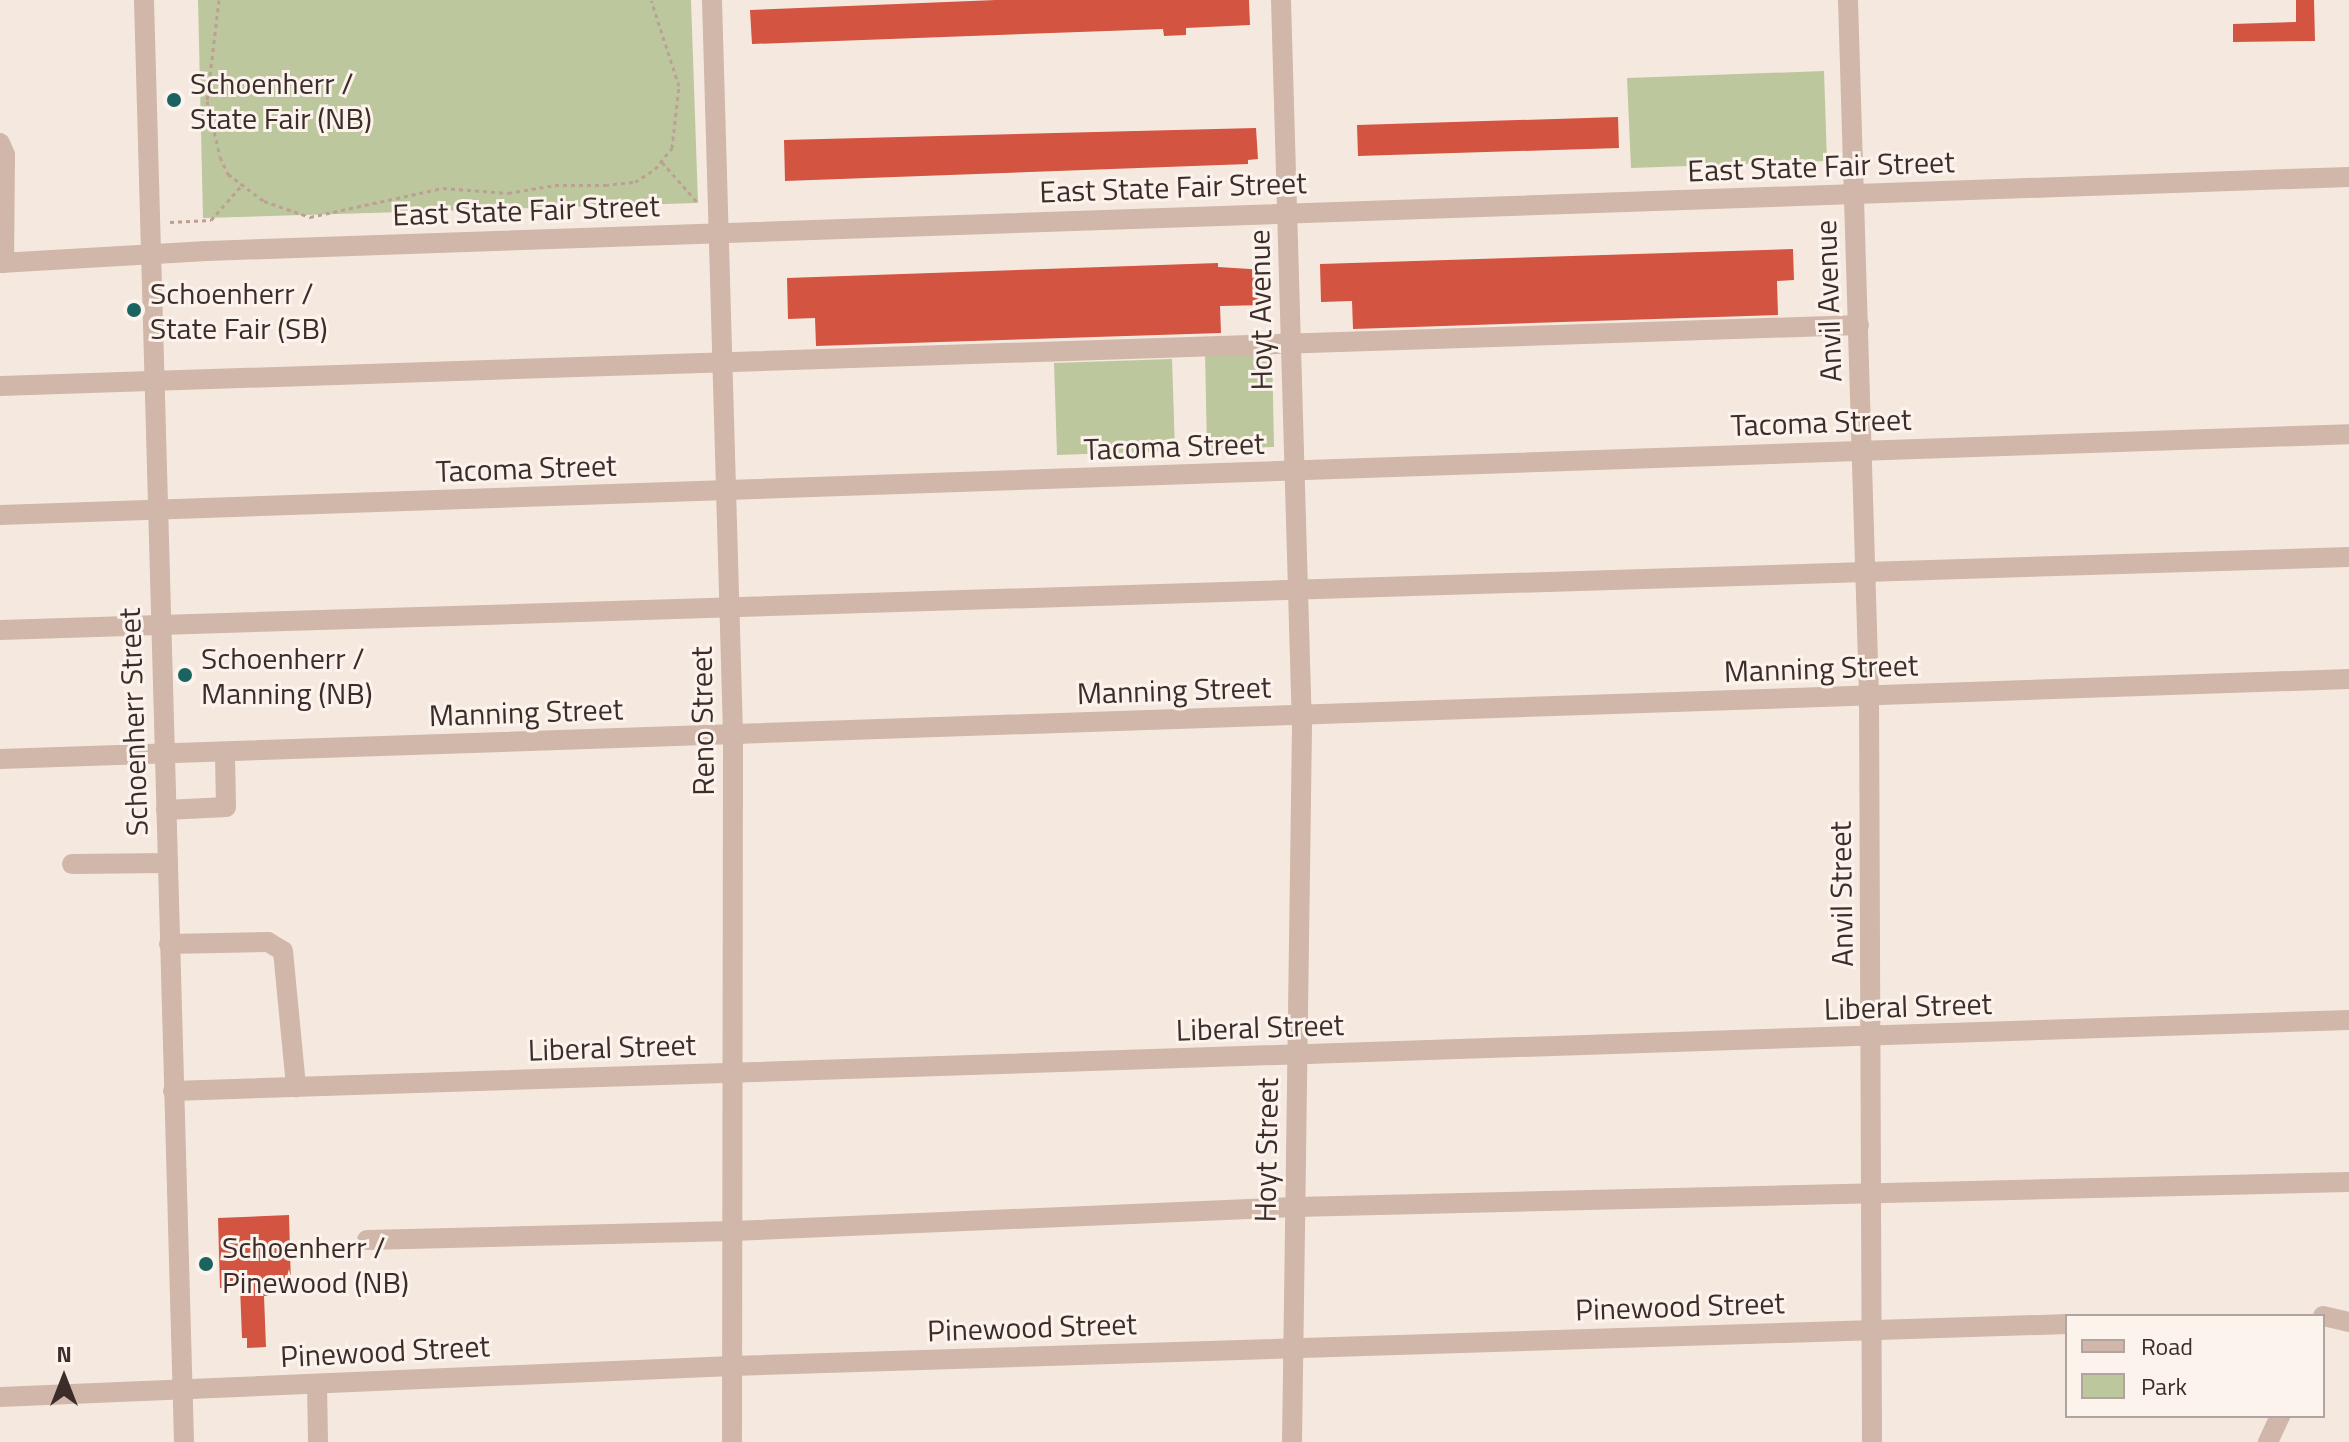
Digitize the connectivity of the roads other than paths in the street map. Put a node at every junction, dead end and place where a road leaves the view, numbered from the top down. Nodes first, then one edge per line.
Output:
1 (144, 0) edge
2 (712, 0) edge
3 (1281, 0) edge
4 (1848, 0) edge
5 (0, 143) edge
6 (2349, 177) edge
7 (1854, 195) junction
8 (1288, 213) junction
9 (720, 234) junction
10 (150, 254) junction
11 (2, 263) edge
12 (1859, 325) junction
13 (1291, 346) junction
14 (723, 362) junction
15 (154, 382) junction
16 (0, 386) edge
17 (2349, 434) edge
18 (1865, 450) junction
19 (1294, 472) junction
20 (726, 491) junction
21 (157, 510) junction
22 (0, 515) edge
23 (2349, 557) edge
24 (1867, 569) junction
25 (1297, 587) junction
26 (729, 607) junction
27 (161, 626) junction
28 (0, 630) edge
29 (2349, 679) edge
30 (1869, 696) junction
31 (1301, 716) junction
32 (733, 735) junction
33 (225, 753) junction
34 (164, 755) junction
35 (0, 759) edge
36 (166, 810) junction
37 (167, 863) junction
38 (72, 864) dead end
39 (169, 944) junction
40 (2349, 1020) edge
41 (1872, 1037) junction
42 (1297, 1055) junction
43 (733, 1073) junction
44 (296, 1087) junction
45 (173, 1091) junction
46 (2349, 1182) edge
47 (1873, 1196) junction
48 (1295, 1207) junction
49 (733, 1231) junction
50 (367, 1240) dead end
51 (2325, 1316) edge
52 (2348, 1319) edge
53 (2065, 1324) edge
54 (1873, 1330) junction
55 (1293, 1349) junction
56 (732, 1366) junction
57 (317, 1384) junction
58 (183, 1390) junction
59 (0, 1397) edge
60 (2279, 1418) edge
61 (184, 1442) edge
62 (318, 1442) edge
63 (732, 1442) edge
64 (1292, 1442) edge
65 (1872, 1442) edge
66 (2268, 1442) edge

1 - 10 street, Schoenherr Street
2 - 9 street, Reno Street
3 - 8 street, Hoyt Avenue
4 - 7 street, Anvil Avenue
5 - 11 street
6 - 7 street, East State Fair Street
7 - 8 street, East State Fair Street
7 - 12 street, Anvil Avenue
8 - 9 street, East State Fair Street
8 - 13 street, Hoyt Avenue
9 - 10 street, East State Fair Street
9 - 14 street, Reno Street
10 - 11 street, East State Fair Street
10 - 15 street, Schoenherr Street
12 - 13 street
12 - 18 street, Anvil Avenue
13 - 14 street
13 - 19 street, Hoyt Avenue
14 - 15 street
14 - 20 street, Reno Street
15 - 16 street
15 - 21 street, Schoenherr Street
17 - 18 street, Tacoma Street
18 - 19 street, Tacoma Street
18 - 24 street, Anvil Avenue
19 - 20 street, Tacoma Street
19 - 25 street, Hoyt Avenue
20 - 21 street, Tacoma Street
20 - 26 street, Reno Street
21 - 22 street, Tacoma Street
21 - 27 street, Schoenherr Street
23 - 24 street
24 - 25 street
24 - 30 street, Anvil Avenue
25 - 26 street
25 - 31 street, Hoyt Avenue
26 - 27 street
26 - 32 street, Reno Street
27 - 28 street
27 - 34 street, Schoenherr Street
29 - 30 street, Manning Street
30 - 31 street, Manning Street
30 - 41 street, Anvil Street
31 - 32 street, Manning Street
31 - 42 street, Hoyt Street
32 - 33 street, Manning Street
32 - 43 street, Reno Street
33 - 34 street, Manning Street
33 - 36 street
34 - 35 street, Manning Street
34 - 36 street, Schoenherr Street
36 - 37 street, Schoenherr Street
37 - 38 street
37 - 39 street, Schoenherr Street
39 - 44 street
39 - 45 street, Schoenherr Street
40 - 41 street, Liberal Street
41 - 42 street, Liberal Street
41 - 47 street, Anvil Street
42 - 43 street, Liberal Street
42 - 48 street, Hoyt Street
43 - 44 street, Liberal Street
43 - 49 street, Reno Street
44 - 45 street, Liberal Street
45 - 58 street, Schoenherr Street
46 - 47 street
47 - 48 street
47 - 54 street, Anvil Street
48 - 49 street
48 - 55 street, Hoyt Street
49 - 50 street
49 - 56 street, Reno Street
51 - 52 street
53 - 54 street, Pinewood Street
54 - 55 street, Pinewood Street
54 - 65 street
55 - 56 street, Pinewood Street
55 - 64 street, Hoyt Street
56 - 57 street, Pinewood Street
56 - 63 street, Reno Street
57 - 58 street, Pinewood Street
57 - 62 street
58 - 59 street, Pinewood Street
58 - 61 street, Schoenherr Street
60 - 66 street

